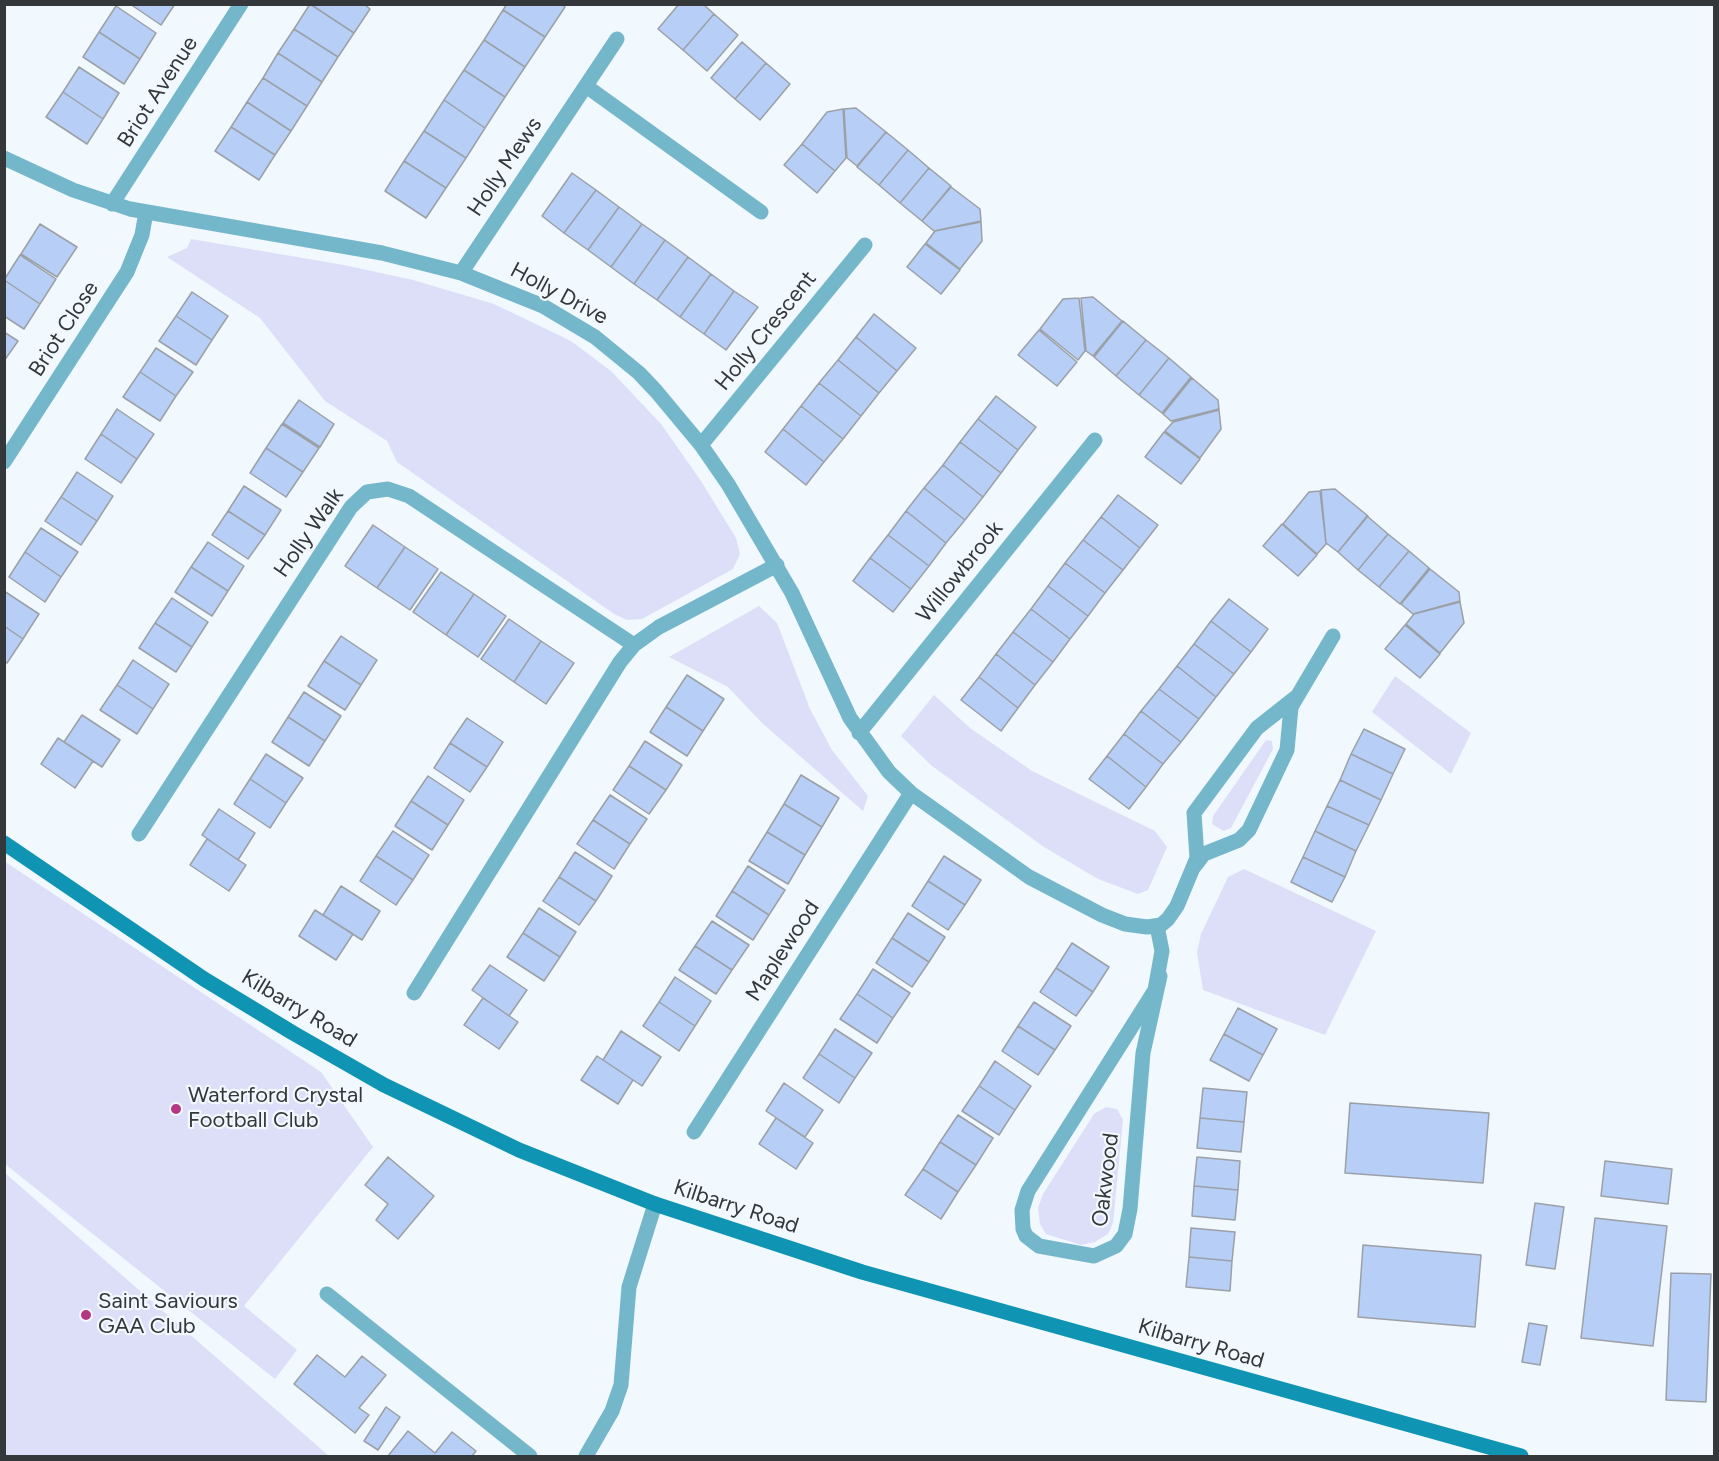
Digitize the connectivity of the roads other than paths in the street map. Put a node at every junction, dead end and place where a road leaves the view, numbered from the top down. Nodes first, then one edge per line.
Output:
1 (241, 4) edge
2 (617, 39) dead end
3 (586, 86) junction
4 (4, 158) edge
5 (112, 204) junction
6 (146, 212) junction
7 (761, 212) dead end
8 (865, 245) dead end
9 (461, 273) junction
10 (1095, 440) dead end
11 (701, 445) junction
12 (4, 462) edge
13 (777, 565) junction
14 (1333, 636) dead end
15 (634, 645) junction
16 (1295, 698) junction
17 (859, 733) junction
18 (911, 793) junction
19 (139, 834) dead end
20 (4, 843) edge
21 (1193, 868) junction
22 (1157, 926) junction
23 (1160, 976) junction
24 (414, 993) dead end
25 (694, 1132) dead end
26 (654, 1204) junction
27 (327, 1294) dead end
28 (530, 1456) edge
29 (586, 1456) edge
30 (1521, 1456) edge

1 - 5 street, Briot Avenue
2 - 3 street, Holly Mews
3 - 7 street
3 - 9 street, Holly Mews
4 - 5 street, Holly Drive
5 - 6 street, Holly Drive
6 - 9 street, Holly Drive
6 - 12 street, Briot Close
8 - 11 street, Holly Crescent
9 - 11 street, Holly Drive
10 - 17 street, Willowbrook
11 - 13 street, Holly Drive
13 - 15 street
13 - 17 street, Holly Drive
14 - 16 street
15 - 19 street, Holly Walk
15 - 24 street
16 - 21 street
16 - 21 street
17 - 18 street, Holly Drive
18 - 22 street, Holly Drive
18 - 25 street, Maplewood
20 - 26 street, Kilbarry Road
21 - 22 street
22 - 23 street, Oakwood
23 - 23 street, Oakwood
26 - 29 street
26 - 30 street, Kilbarry Road
27 - 28 street

